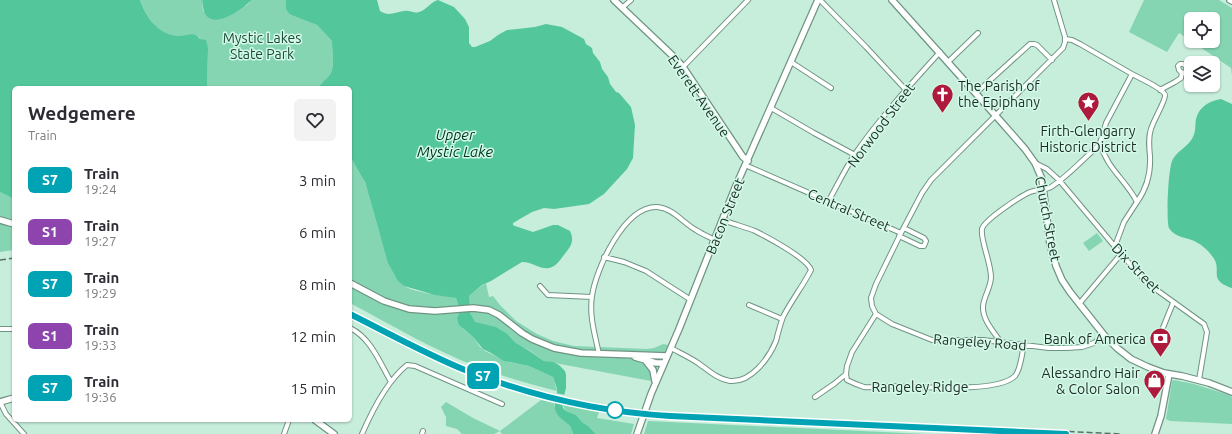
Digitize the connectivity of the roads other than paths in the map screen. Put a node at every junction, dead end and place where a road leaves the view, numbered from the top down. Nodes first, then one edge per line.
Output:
1 (614, 0) edge
2 (631, 0) edge
3 (748, 0) edge
4 (819, 0) edge
5 (892, 0) edge
6 (1054, 0) edge
7 (622, 8) junction
8 (978, 33) dead end
9 (1065, 39) junction
10 (940, 52) junction
11 (1052, 60) junction
12 (791, 62) junction
13 (948, 62) junction
14 (683, 67) junction
15 (1182, 73) dead end
16 (1132, 74) junction
17 (831, 88) dead end
18 (906, 90) junction
19 (1160, 90) junction
20 (976, 93) junction
21 (771, 108) junction
22 (996, 116) junction
23 (1100, 144) junction
24 (855, 155) junction
25 (747, 163) junction
26 (1035, 163) junction
27 (1059, 180) junction
28 (1044, 190) junction
29 (828, 202) junction
30 (1138, 202) junction
31 (0, 220) edge
32 (723, 220) junction
33 (12, 223) edge
34 (904, 228) junction
35 (900, 234) junction
36 (715, 240) junction
37 (1114, 246) junction
38 (1121, 254) junction
39 (604, 257) junction
40 (352, 284) edge
41 (540, 286) dead end
42 (592, 297) junction
43 (691, 300) junction
44 (1173, 303) junction
45 (1079, 304) junction
46 (749, 305) dead end
47 (876, 314) junction
48 (782, 319) junction
49 (0, 329) edge
50 (12, 329) edge
51 (352, 329) edge
52 (1104, 335) junction
53 (1160, 335) dead end
54 (1000, 341) junction
55 (1024, 344) junction
56 (671, 348) junction
57 (599, 354) junction
58 (627, 355) junction
59 (668, 356) junction
60 (644, 360) junction
61 (664, 363) junction
62 (846, 374) junction
63 (1169, 374) junction
64 (1199, 380) junction
65 (391, 382) junction
66 (655, 384) junction
67 (1232, 392) edge
68 (815, 397) dead end
69 (12, 399) edge
70 (0, 402) edge
71 (502, 404) dead end
72 (12, 421) edge
73 (13, 422) edge
74 (288, 422) edge
75 (318, 422) edge
76 (24, 434) edge
77 (284, 434) edge
78 (334, 434) edge
79 (362, 434) edge
80 (637, 434) edge
81 (1155, 434) edge

1 - 7 main road, Everett Avenue
2 - 7 street
3 - 14 street
4 - 12 main road, Bacon Street
4 - 18 street
5 - 10 main road, Church Street
6 - 9 street
7 - 14 main road, Everett Avenue
8 - 13 street
9 - 11 street, Central Street
9 - 16 street
10 - 13 main road, Church Street
10 - 18 street, Norwood Street
11 - 20 street
11 - 22 street, Central Street
12 - 17 street
12 - 21 main road, Bacon Street
13 - 20 main road, Church Street
14 - 25 main road, Everett Avenue
15 - 19 street
16 - 19 street
16 - 23 street
18 - 24 street, Norwood Street
19 - 30 street
20 - 22 main road, Church Street
21 - 24 street
21 - 25 main road, Bacon Street
22 - 26 main road, Church Street
22 - 34 street, Central Street
23 - 27 street
23 - 30 street
24 - 29 street, Norwood Street
25 - 29 street, Central Street
25 - 32 main road, Bacon Street
26 - 27 street, Dix Street
26 - 28 main road, Church Street
27 - 28 street
27 - 37 street, Dix Street
28 - 45 main road, Church Street
28 - 54 street
29 - 35 street, Central Street
30 - 37 street
31 - 33 main road
32 - 36 main road, Bacon Street
32 - 48 street
34 - 35 street, Central Street
34 - 35 street
35 - 47 street
36 - 39 street
36 - 43 main road, Bacon Street
37 - 38 street, Dix Street
38 - 44 street, Dix Street
38 - 45 street
39 - 42 street
39 - 43 street
40 - 57 main road
41 - 42 street
42 - 57 street
43 - 56 main road, Bacon Street
44 - 53 street
44 - 64 street, Dix Street
45 - 52 main road, Church Street
46 - 48 street
47 - 54 street, Rangeley Road
47 - 62 street
48 - 56 street
49 - 50 street
51 - 65 street
52 - 55 street, Rangeley Road
52 - 63 main road, Church Street
54 - 55 street, Rangeley Road
55 - 62 street, Rangeley Ridge
56 - 59 main road, Bacon Street
57 - 58 main road
58 - 59 main road
58 - 60 main road
59 - 61 main road, Bacon Street
60 - 61 main road
60 - 66 main road
61 - 66 main road, Bacon Street
62 - 68 street
63 - 64 main road, Church Street
63 - 81 main road
64 - 67 main road, Church Street
65 - 71 street
65 - 79 street
66 - 80 main road, Bacon Street
69 - 70 main road
70 - 72 street
73 - 76 street
74 - 77 street
75 - 78 main road

